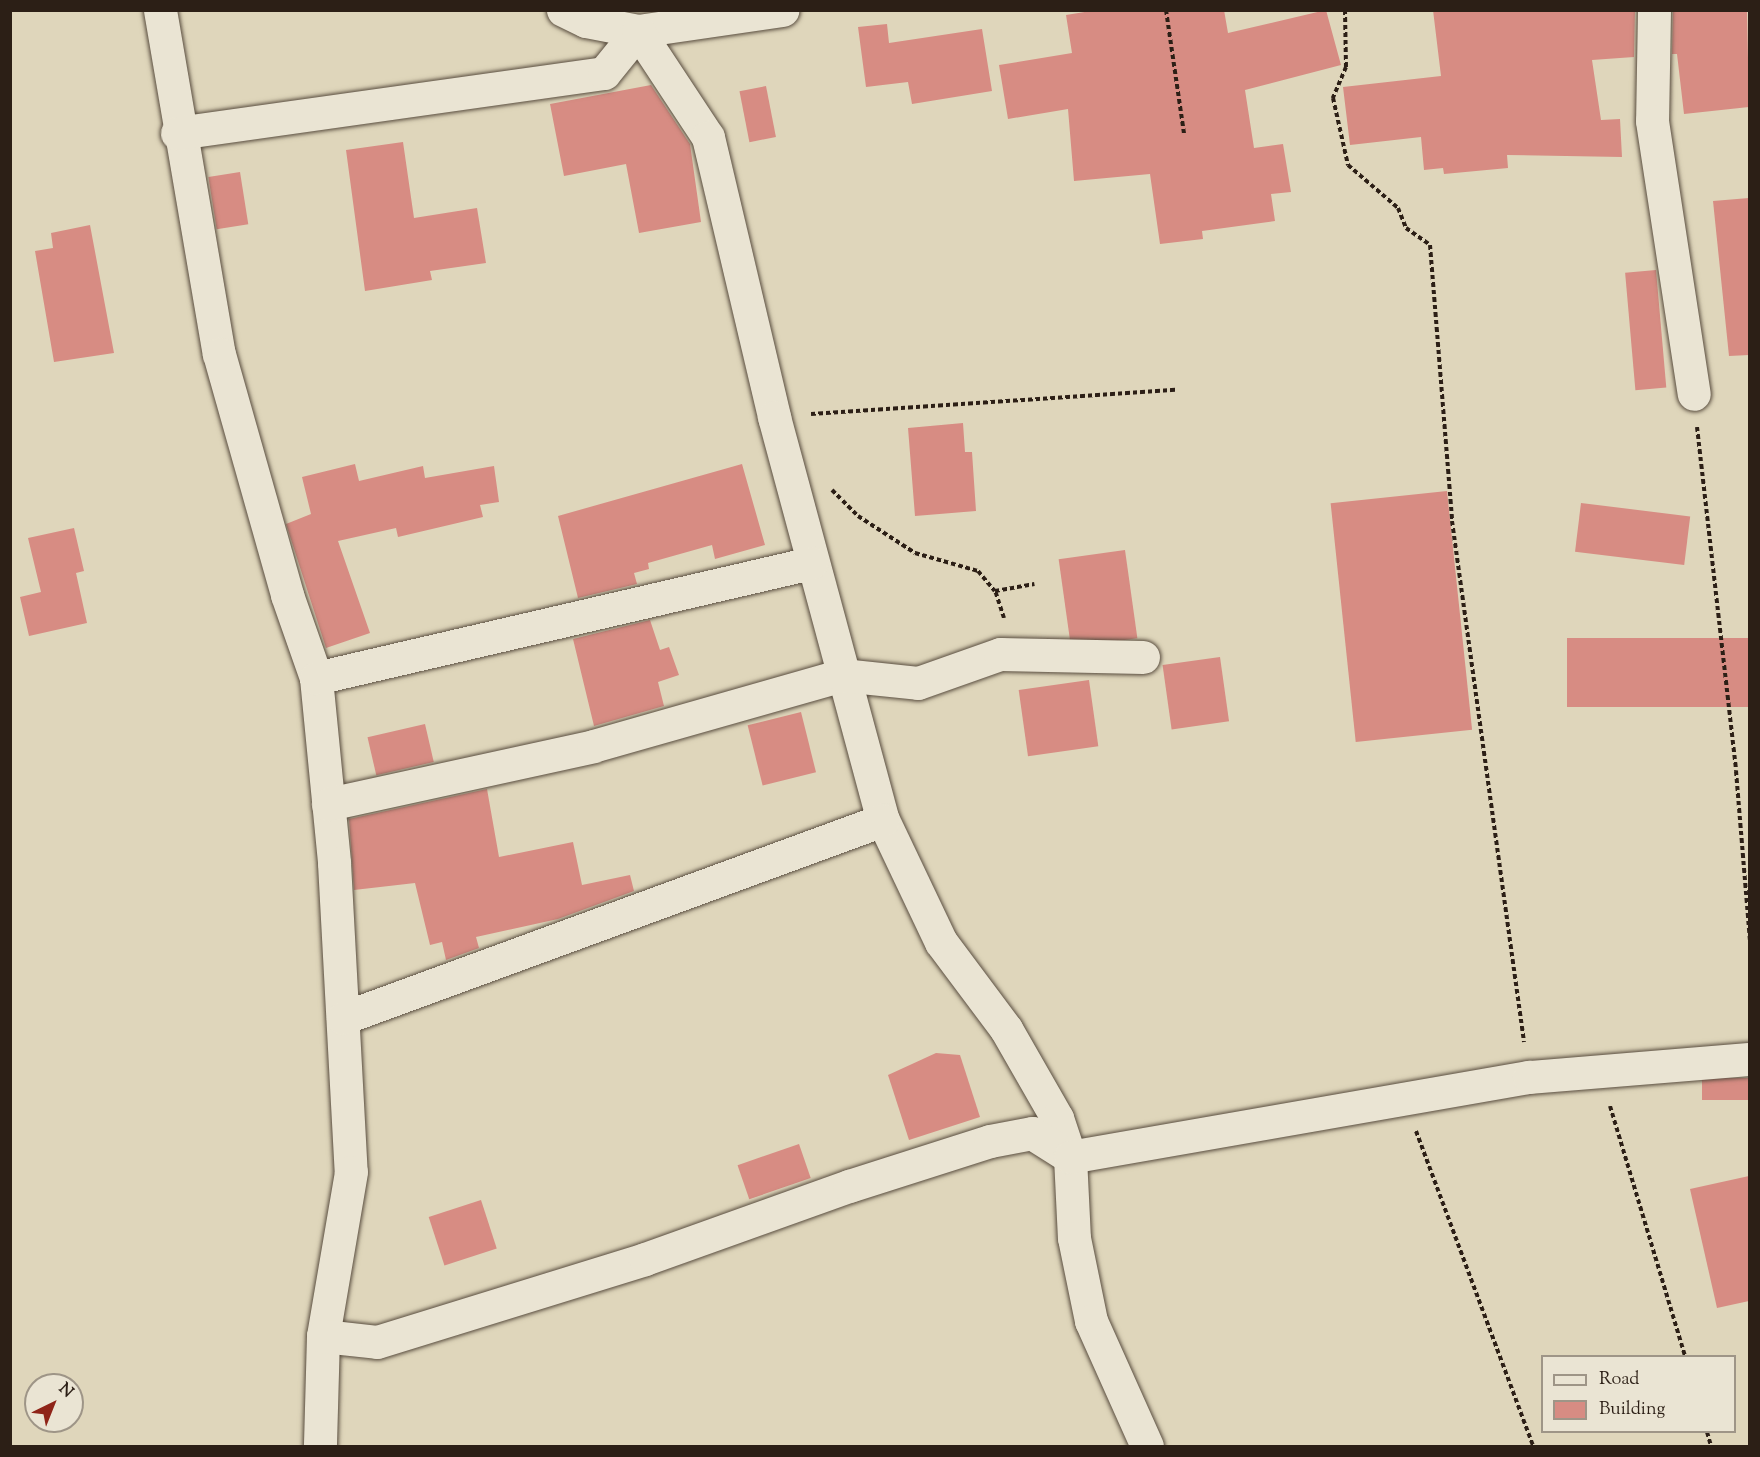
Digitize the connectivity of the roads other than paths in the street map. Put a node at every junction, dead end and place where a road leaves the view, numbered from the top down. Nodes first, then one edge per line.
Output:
1 (160, 10) edge
2 (563, 10) edge
3 (782, 10) edge
4 (1654, 10) edge
5 (638, 31) junction
6 (177, 133) junction
7 (1694, 394) road end
8 (811, 563) junction
9 (1143, 657) dead end
10 (842, 675) junction
11 (316, 678) junction
12 (328, 804) junction
13 (882, 820) junction
14 (343, 1018) junction
15 (1749, 1059) edge
16 (1070, 1157) junction
17 (323, 1336) junction
18 (320, 1446) edge
19 (1147, 1446) edge

1 - 6 street
2 - 5 street
3 - 5 street
4 - 7 street
5 - 6 street
5 - 8 street
6 - 11 street
8 - 10 street
8 - 11 street
9 - 10 street
10 - 12 street
10 - 13 street
11 - 12 street
12 - 14 street
13 - 14 street
13 - 16 street
14 - 17 street
15 - 16 street
16 - 17 street
16 - 19 street
17 - 18 street

